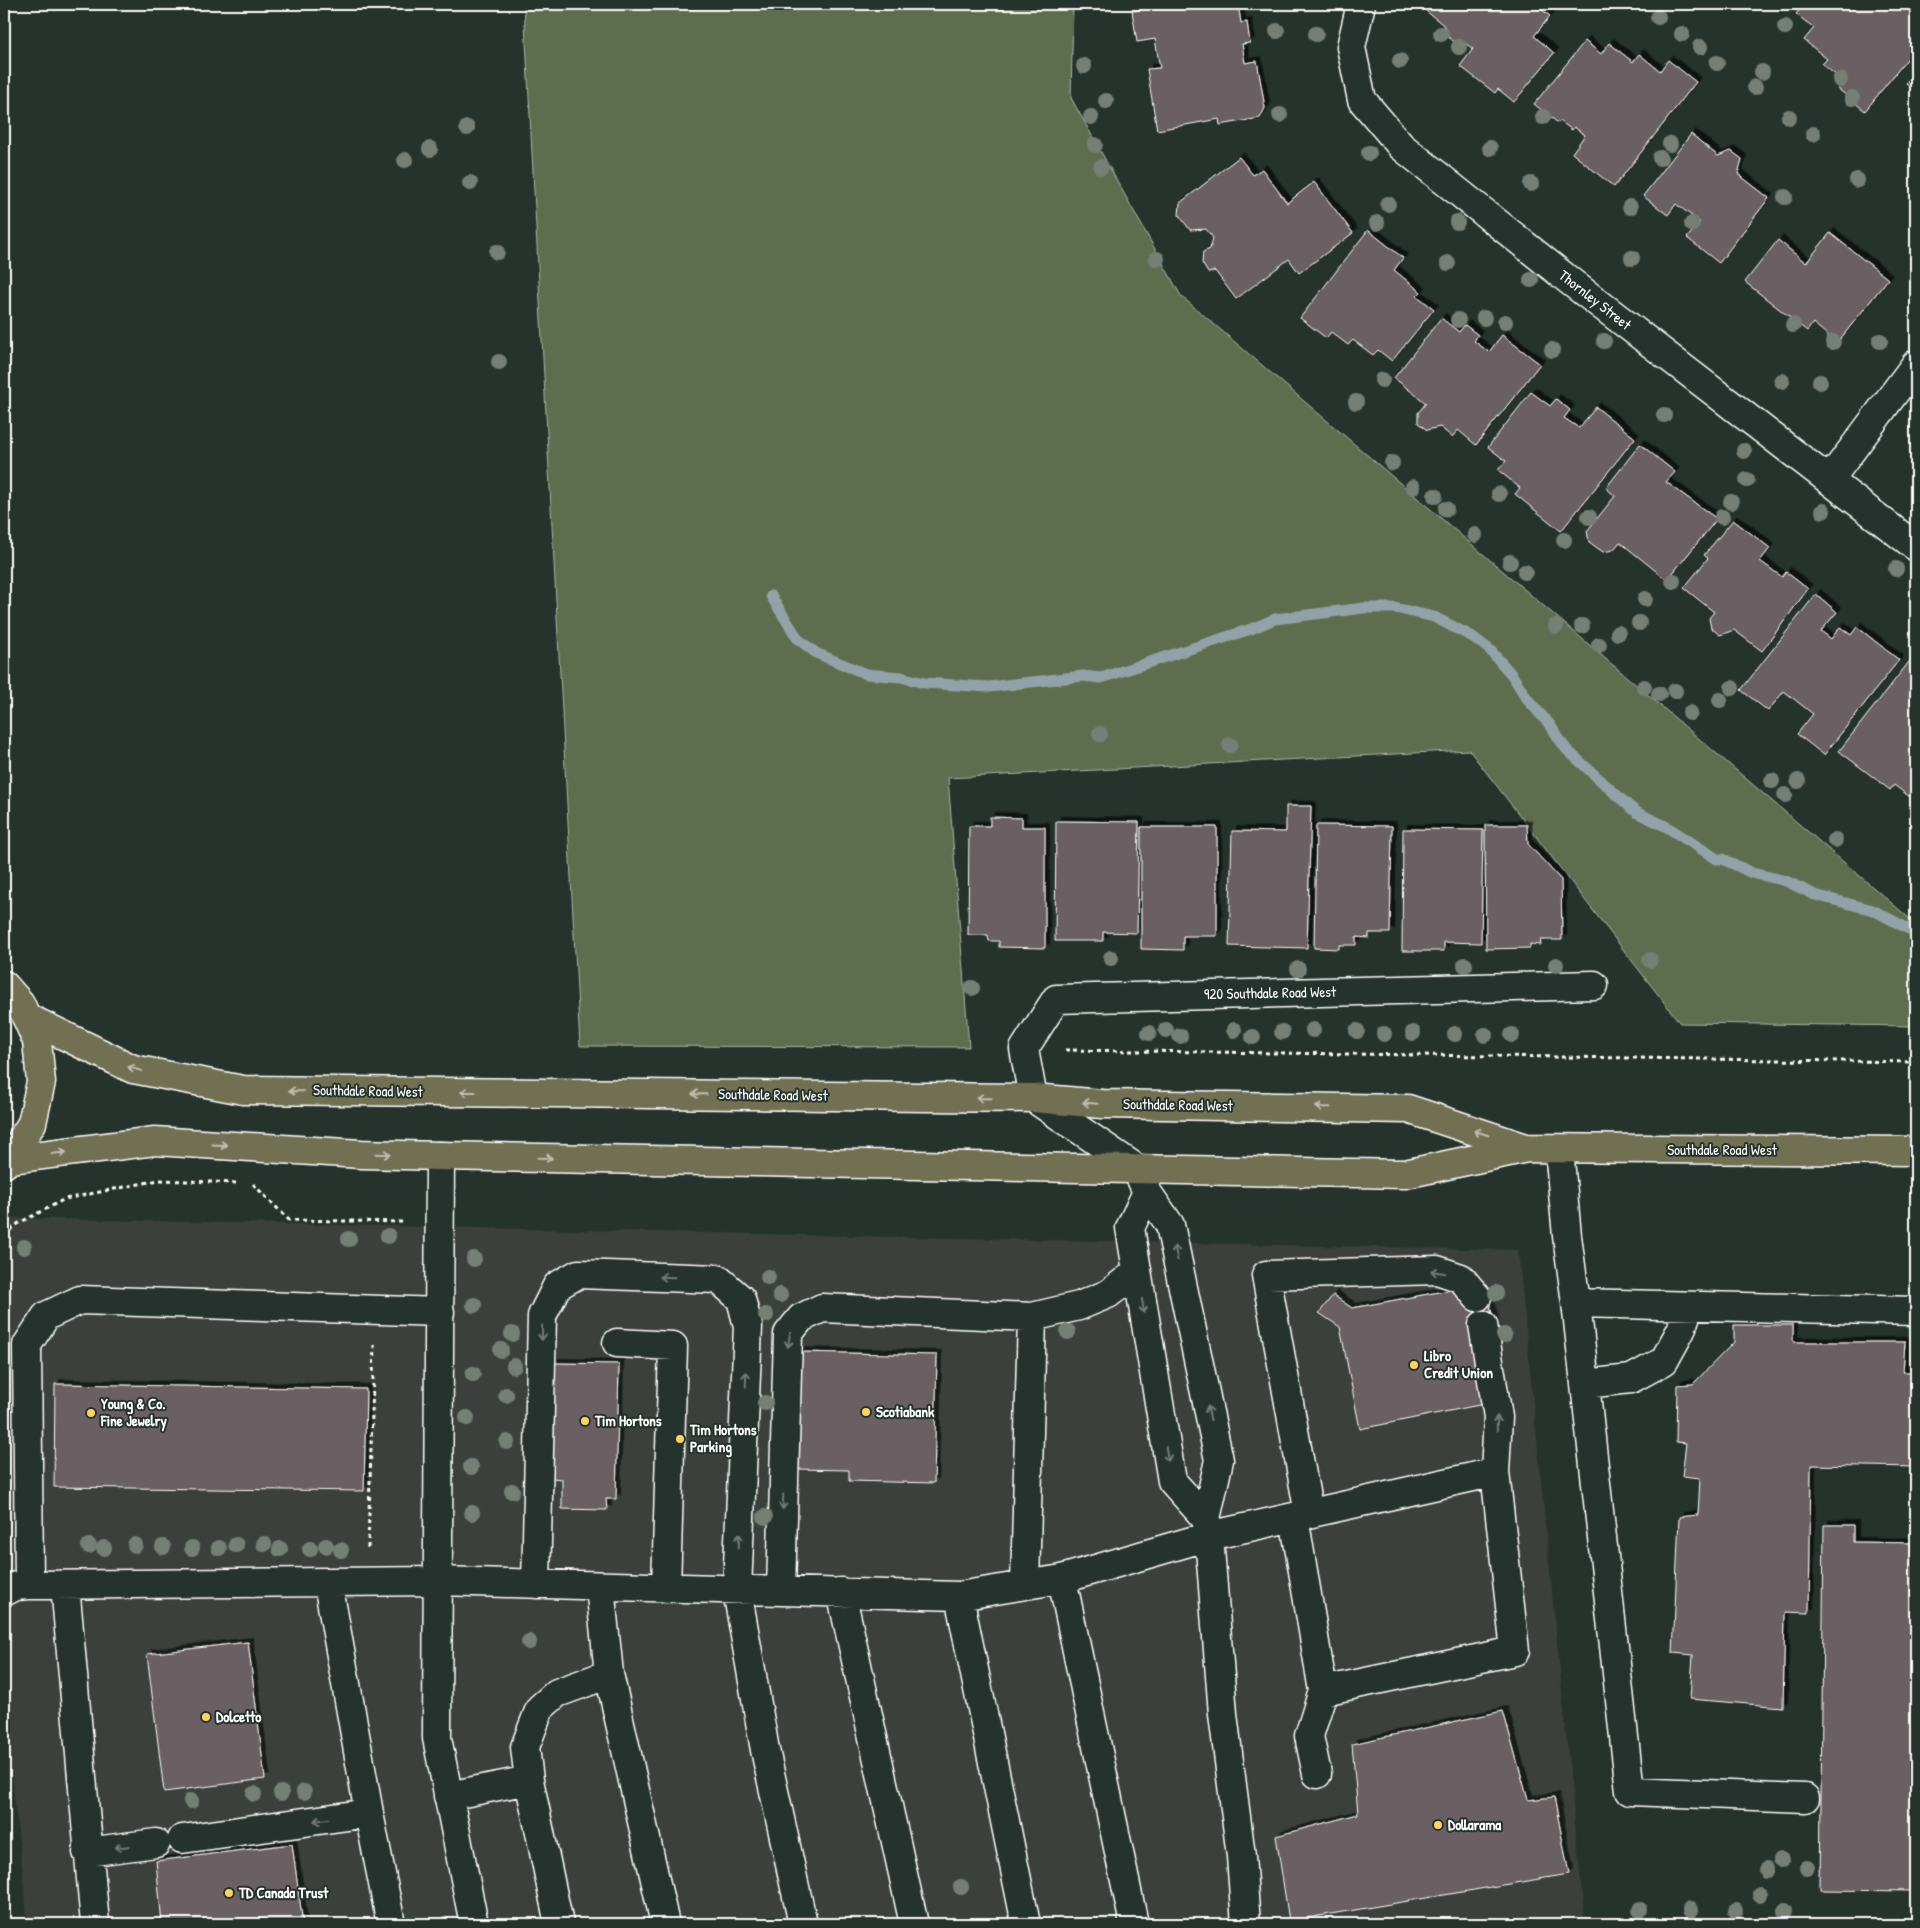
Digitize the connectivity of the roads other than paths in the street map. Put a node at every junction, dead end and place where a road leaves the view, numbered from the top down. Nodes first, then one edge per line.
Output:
1 (1361, 4) edge
2 (1916, 364) edge
3 (1830, 479) junction
4 (1916, 547) edge
5 (4, 985) edge
6 (1594, 986) dead end
7 (26, 1017) junction
8 (1033, 1098) junction
9 (1527, 1148) junction
10 (1559, 1149) junction
11 (1916, 1151) edge
12 (440, 1156) junction
13 (7, 1161) edge
14 (1141, 1180) junction
15 (1137, 1272) junction
16 (1477, 1297) dead end
17 (1576, 1303) junction
18 (1689, 1306) junction
19 (1916, 1311) edge
20 (440, 1312) junction
21 (1032, 1317) junction
22 (1483, 1325) dead end
23 (617, 1343) dead end
24 (1585, 1384) junction
25 (1495, 1472) junction
26 (1302, 1515) junction
27 (1207, 1528) junction
28 (1062, 1579) junction
29 (439, 1581) junction
30 (328, 1583) junction
31 (536, 1584) junction
32 (13, 1585) edge
33 (65, 1585) junction
34 (1025, 1585) junction
35 (600, 1586) junction
36 (666, 1588) junction
37 (737, 1590) junction
38 (781, 1591) junction
39 (841, 1592) junction
40 (959, 1596) junction
41 (610, 1674) junction
42 (1322, 1691) junction
43 (1317, 1774) dead end
44 (529, 1780) junction
45 (448, 1796) junction
46 (1805, 1798) dead end
47 (369, 1813) junction
48 (182, 1839) dead end
49 (156, 1843) dead end
50 (87, 1852) junction
51 (95, 1924) edge
52 (391, 1924) edge
53 (474, 1924) edge
54 (558, 1924) edge
55 (666, 1924) edge
56 (803, 1924) edge
57 (914, 1924) edge
58 (1026, 1924) edge
59 (1134, 1924) edge
60 (1246, 1924) edge

1 - 3 street, Thornley Street
2 - 3 street
3 - 4 street, Thornley Street
5 - 7 main road
6 - 8 street, 920 Southdale Road West
8 -> 7 main road, Southdale Road West
7 - 13 main road
9 -> 8 main road, Southdale Road West
8 - 14 street
9 - 10 main road, Southdale Road West
9 - 14 main road, Southdale Road West
10 - 11 main road, Southdale Road West
10 - 17 street
13 -> 12 main road, Southdale Road West
12 -> 14 main road, Southdale Road West
12 - 20 street
14 - 15 street
27 -> 14 street
15 - 21 street
15 -> 27 street
16 -> 26 street
17 - 18 street
17 - 24 street
18 - 19 street
18 - 24 street
20 - 29 street
20 - 32 street
21 - 34 street
21 -> 38 street
25 -> 22 street
23 - 36 street
24 - 46 street
25 - 26 street
25 - 42 street
26 - 27 street
26 - 42 street
27 - 28 street
27 - 60 street
28 - 34 street
28 - 59 street
29 - 30 street
29 - 31 street
29 - 45 street
30 - 33 street
30 - 47 street
31 - 35 street
37 -> 31 street
32 - 33 street
33 - 50 street
34 - 40 street
35 - 36 street
35 - 41 street
36 - 37 street
37 - 38 street
37 - 56 street
38 - 39 street
39 - 40 street
39 - 57 street
40 - 58 street
41 - 44 street
41 - 55 street
42 - 43 street
44 - 45 street
44 - 54 street
45 - 53 street
47 -> 48 street
47 - 52 street
49 -> 50 street
50 - 51 street

